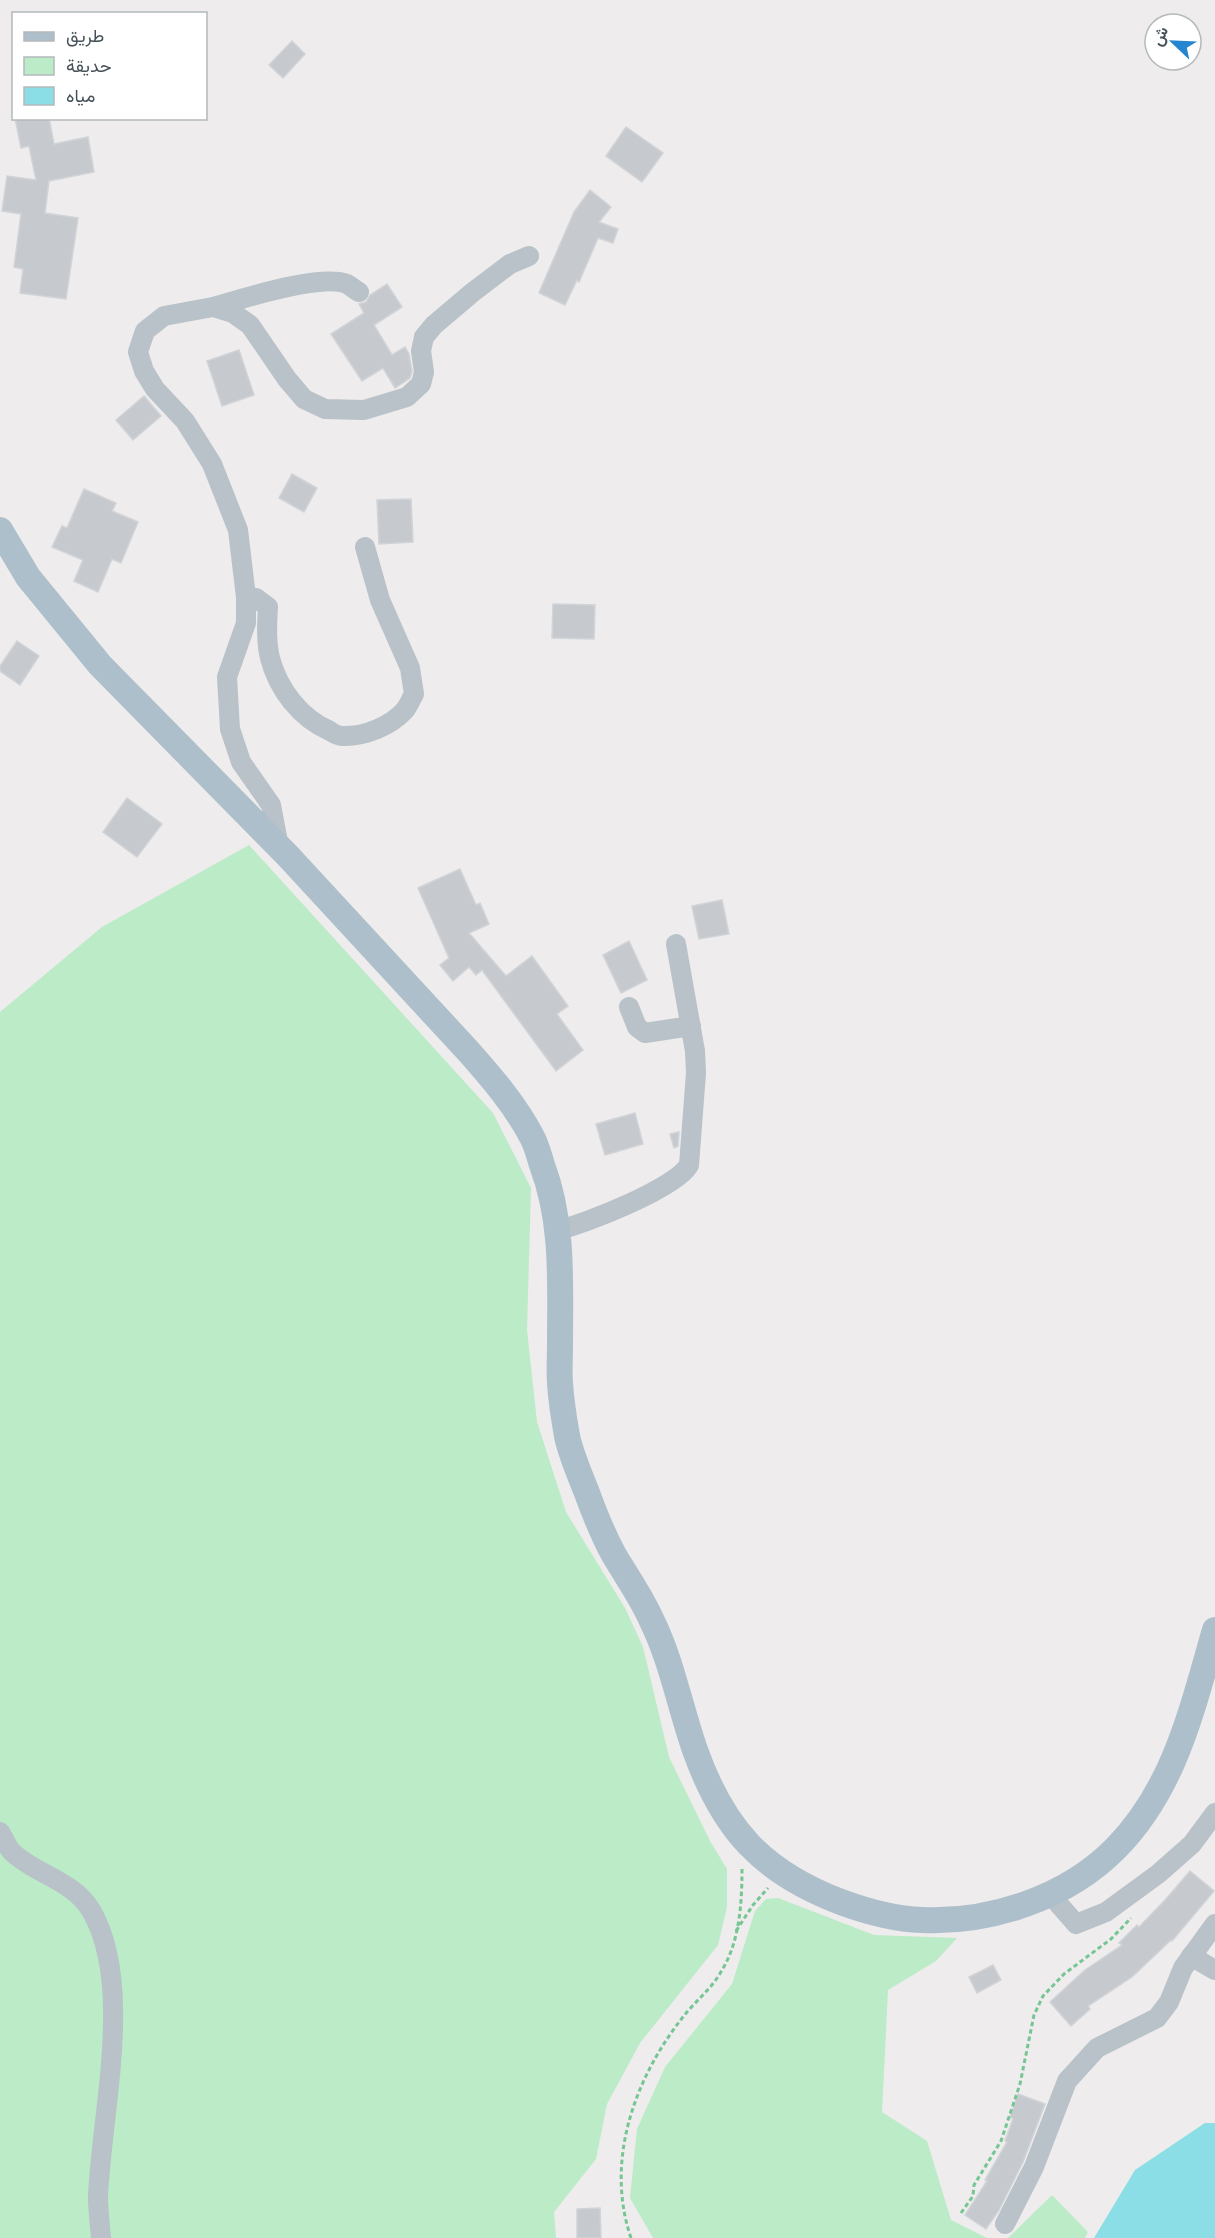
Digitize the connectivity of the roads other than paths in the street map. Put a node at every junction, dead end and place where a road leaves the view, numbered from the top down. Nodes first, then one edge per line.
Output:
1 (529, 256) dead end
2 (359, 292) dead end
3 (213, 308) junction
4 (0, 530) edge
5 (365, 547) dead end
6 (246, 597) junction
7 (279, 847) junction
8 (676, 944) dead end
9 (629, 1007) dead end
10 (691, 1026) junction
11 (558, 1230) junction
12 (1215, 1630) edge
13 (1213, 1822) edge
14 (0, 1832) edge
15 (1049, 1893) junction
16 (1215, 1924) edge
17 (1191, 1956) junction
18 (1215, 1970) edge
19 (1005, 2224) dead end
20 (101, 2238) edge

1 - 3 street
2 - 3 street
3 - 6 street
4 - 7 main road
5 - 6 street
6 - 7 street
7 - 11 main road
8 - 10 street
9 - 10 street
10 - 11 street
11 - 15 main road
12 - 15 main road
13 - 15 street
14 - 20 street
16 - 17 street
17 - 18 street
17 - 19 street

